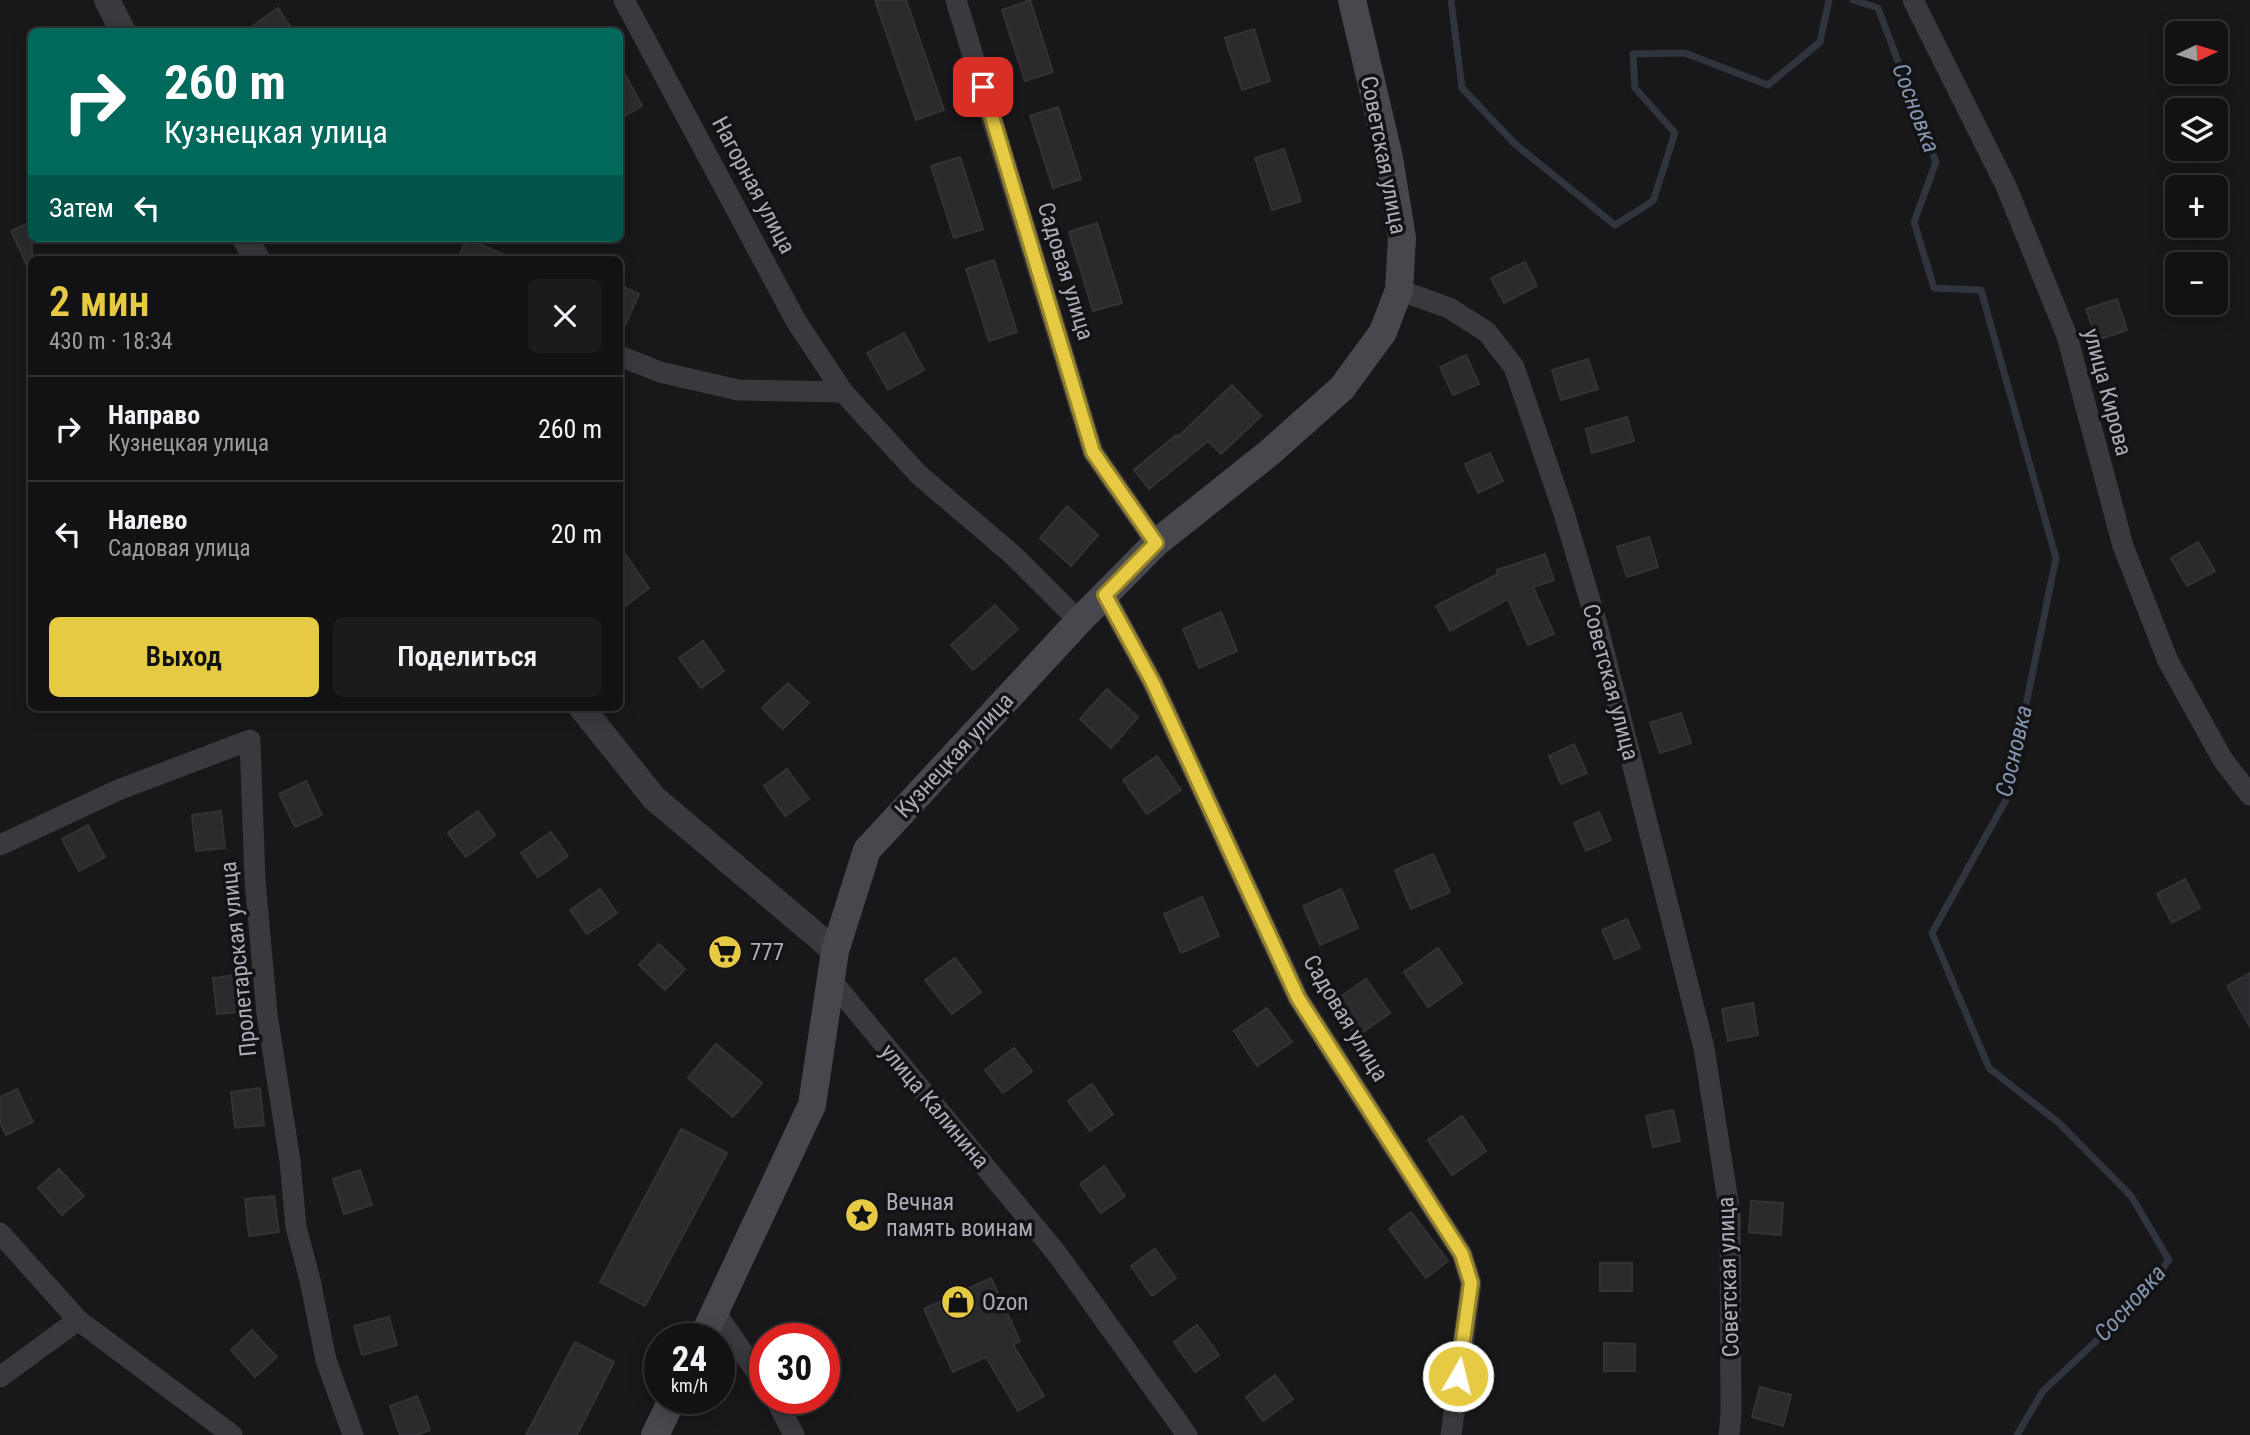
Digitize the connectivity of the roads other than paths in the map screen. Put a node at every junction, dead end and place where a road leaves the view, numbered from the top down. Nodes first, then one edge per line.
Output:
1 (107, 0) edge
2 (624, 0) edge
3 (956, 0) edge
4 (1352, 0) edge
5 (1913, 0) edge
6 (121, 28) edge
7 (1399, 290) junction
8 (623, 357) edge
9 (842, 392) junction
10 (1156, 543) junction
11 (1105, 595) junction
12 (1079, 621) junction
13 (584, 711) edge
14 (2250, 795) edge
15 (0, 845) edge
16 (835, 951) junction
17 (831, 981) junction
18 (0, 1233) edge
19 (715, 1312) junction
20 (78, 1320) junction
21 (710, 1323) edge
22 (749, 1361) edge
23 (0, 1377) edge
24 (665, 1414) edge
25 (783, 1414) edge
26 (232, 1435) edge
27 (354, 1435) edge
28 (655, 1435) edge
29 (793, 1435) edge
30 (1187, 1435) edge
31 (1451, 1435) edge
32 (1729, 1435) edge

1 - 6 street
2 - 9 street, Нагорная улица
3 - 10 street, Садовая улица
4 - 7 main road, Советская улица
5 - 14 street, улица Кирова
7 - 10 main road, Кузнецкая улица
7 - 32 street, Советская улица
8 - 9 street
9 - 12 street, Нагорная улица
10 - 11 main road, Кузнецкая улица
11 - 12 main road, Кузнецкая улица
11 - 31 street, Садовая улица
12 - 16 main road, Кузнецкая улица
13 - 16 street
15 - 27 street, Пролетарская улица
16 - 17 main road, Кузнецкая улица
17 - 19 main road, Кузнецкая улица
17 - 30 street, улица Калинина
18 - 20 street
19 - 21 main road, Кузнецкая улица
19 - 22 street
20 - 23 street
20 - 26 street
24 - 28 main road
25 - 29 street

